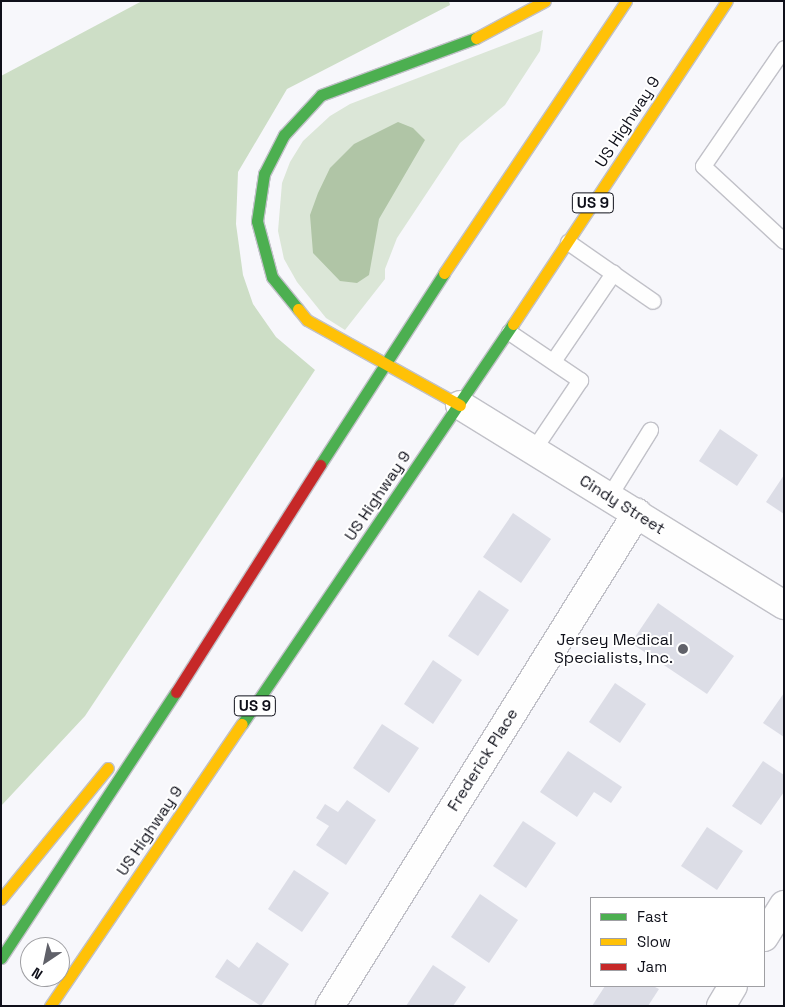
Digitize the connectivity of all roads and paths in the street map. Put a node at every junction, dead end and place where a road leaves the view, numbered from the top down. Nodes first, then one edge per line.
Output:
1 (545, 1) edge
2 (626, 1) edge
3 (727, 1) edge
4 (784, 48) edge
5 (784, 241) edge
6 (568, 242) junction
7 (613, 273) junction
8 (653, 301) dead end
9 (509, 332) junction
10 (385, 361) junction
11 (553, 361) junction
12 (460, 405) junction
13 (650, 430) dead end
14 (533, 450) junction
15 (609, 496) junction
16 (636, 513) junction
17 (784, 605) edge
18 (208, 644) junction
19 (126, 745) dead end
20 (114, 760) dead end
21 (1, 899) edge
22 (784, 905) edge
23 (765, 935) edge
24 (1, 958) edge
25 (732, 987) edge
26 (50, 1006) edge
27 (330, 1006) edge
28 (721, 1006) edge

1 - 10 highway
2 - 10 highway
3 - 6 highway, US Highway 9 / US 9
4 - 5 lane
6 - 7 lane
6 - 9 highway, US Highway 9 / US 9
7 - 8 lane
7 - 11 lane
9 - 11 lane
9 - 12 highway, US Highway 9 / US 9
10 - 12 highway
10 - 18 highway
11 - 14 lane
12 - 14 street, Cindy Street
12 - 26 highway, US Highway 9 / US 9
13 - 15 lane
14 - 15 street, Cindy Street
15 - 16 street, Cindy Street
16 - 17 street, Cindy Street
16 - 27 street, Frederick Place
18 - 19 highway
18 - 24 highway
20 - 21 highway
22 - 23 street
25 - 28 street

